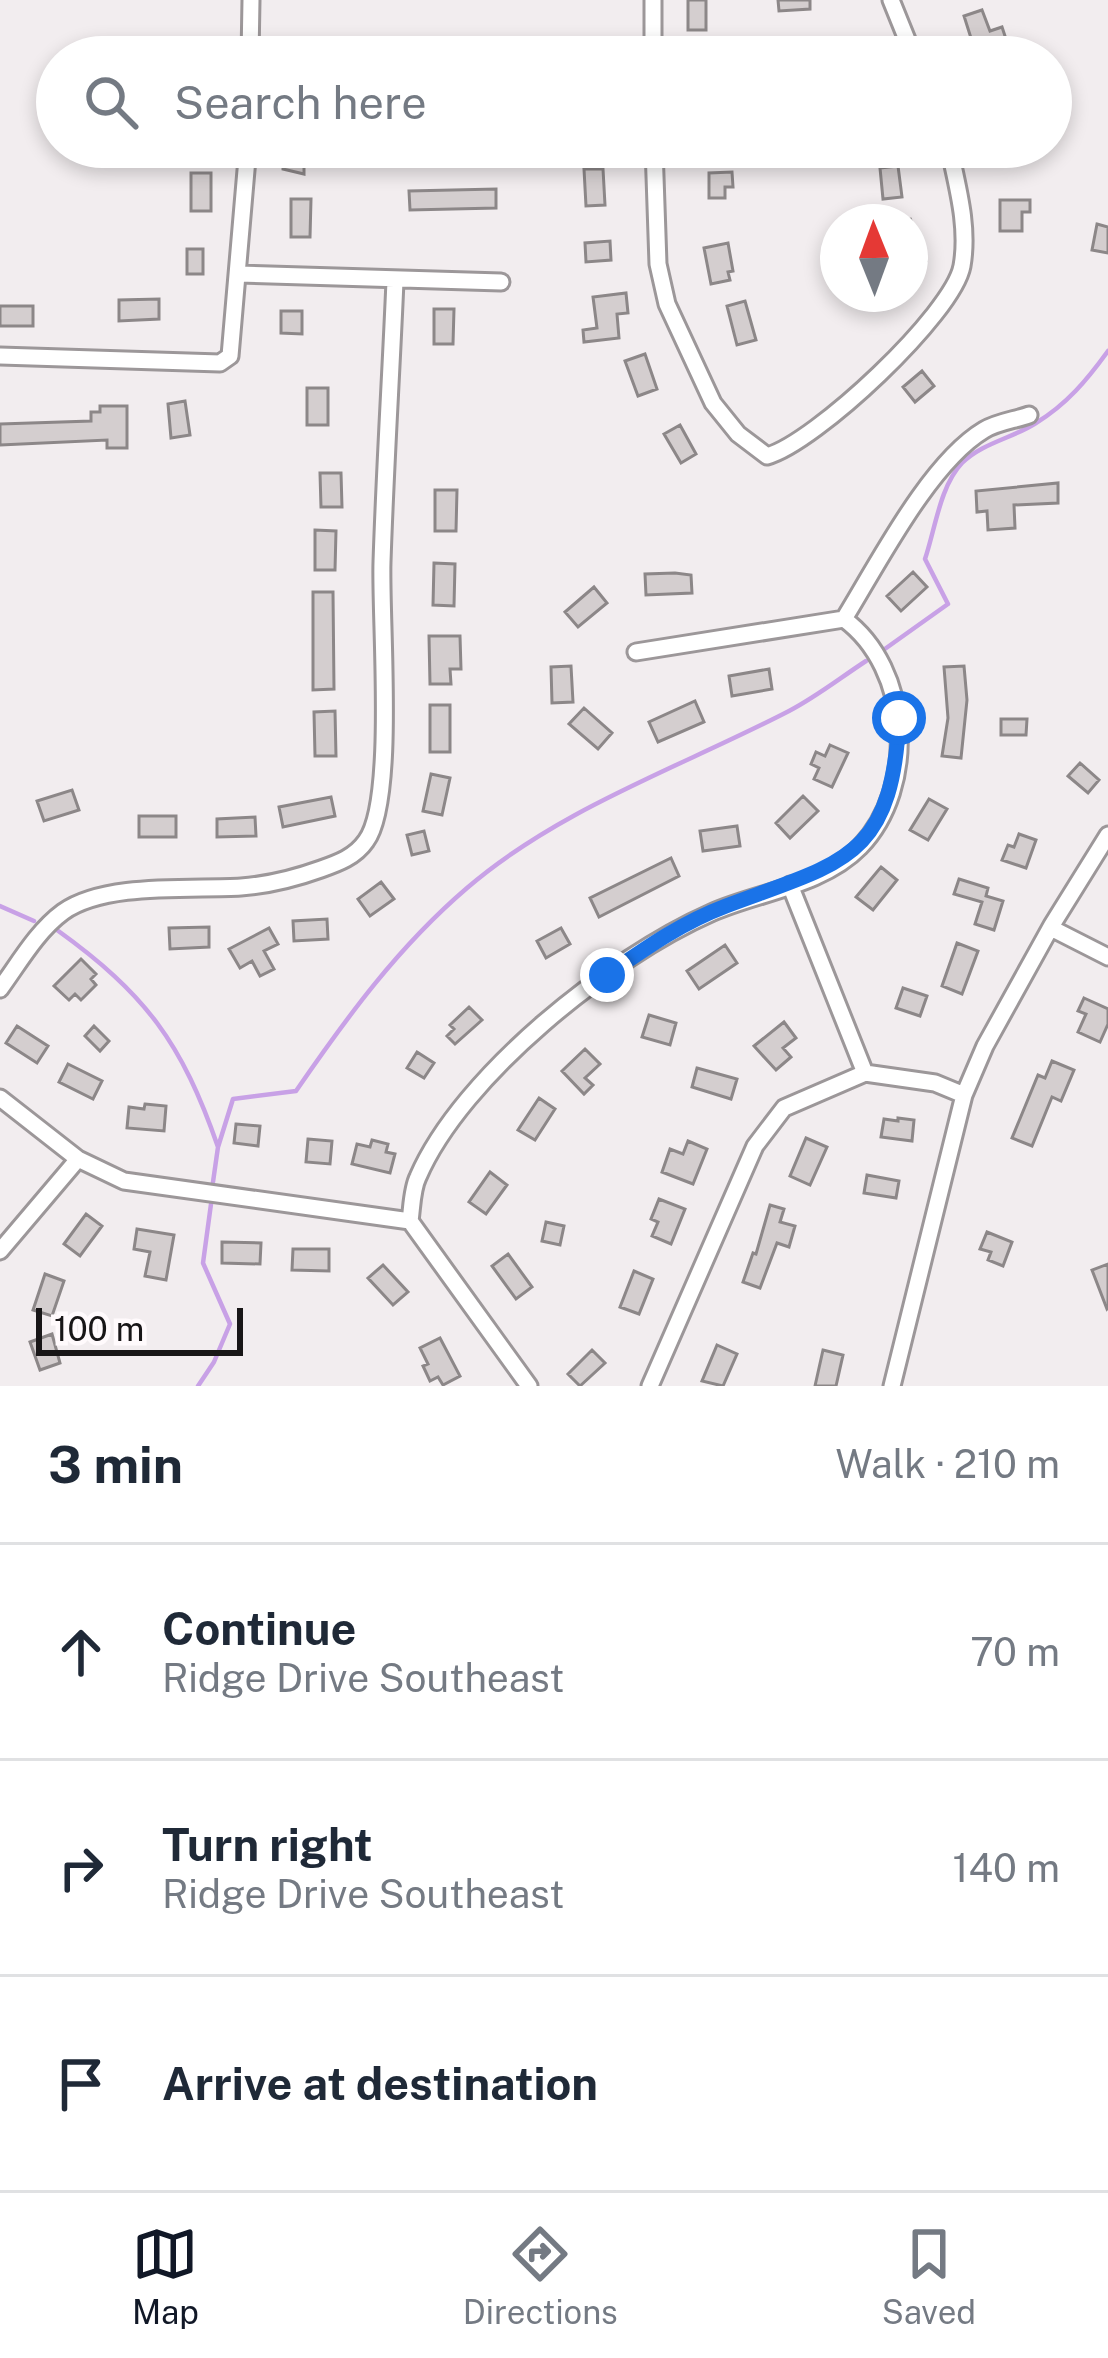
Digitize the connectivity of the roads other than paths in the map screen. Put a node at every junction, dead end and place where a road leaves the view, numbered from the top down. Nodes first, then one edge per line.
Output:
1 (251, 0) edge
2 (652, 0) edge
3 (891, 0) edge
4 (250, 36) edge
5 (653, 36) edge
6 (906, 36) edge
7 (246, 168) edge
8 (655, 168) edge
9 (953, 168) edge
10 (238, 274) junction
11 (395, 281) junction
12 (501, 282) dead end
13 (0, 356) edge
14 (1029, 415) dead end
15 (844, 619) junction
16 (636, 652) dead end
17 (1108, 835) edge
18 (790, 885) junction
19 (1051, 928) junction
20 (1108, 956) edge
21 (0, 988) edge
22 (866, 1073) junction
23 (964, 1095) junction
24 (0, 1098) edge
25 (78, 1159) junction
26 (410, 1221) junction
27 (0, 1251) edge
28 (530, 1386) edge
29 (650, 1386) edge
30 (892, 1386) edge

1 - 4 street
2 - 5 street
3 - 6 street
7 - 10 street
8 - 9 street
10 - 11 street
10 - 13 street
11 - 12 street
11 - 21 street
14 - 15 street
15 - 16 street
15 - 18 street
17 - 19 street
18 - 22 street
18 - 26 street
19 - 20 street
19 - 23 street
22 - 23 street
22 - 29 street
23 - 30 street
24 - 25 street
25 - 26 street
25 - 27 street
26 - 28 street

